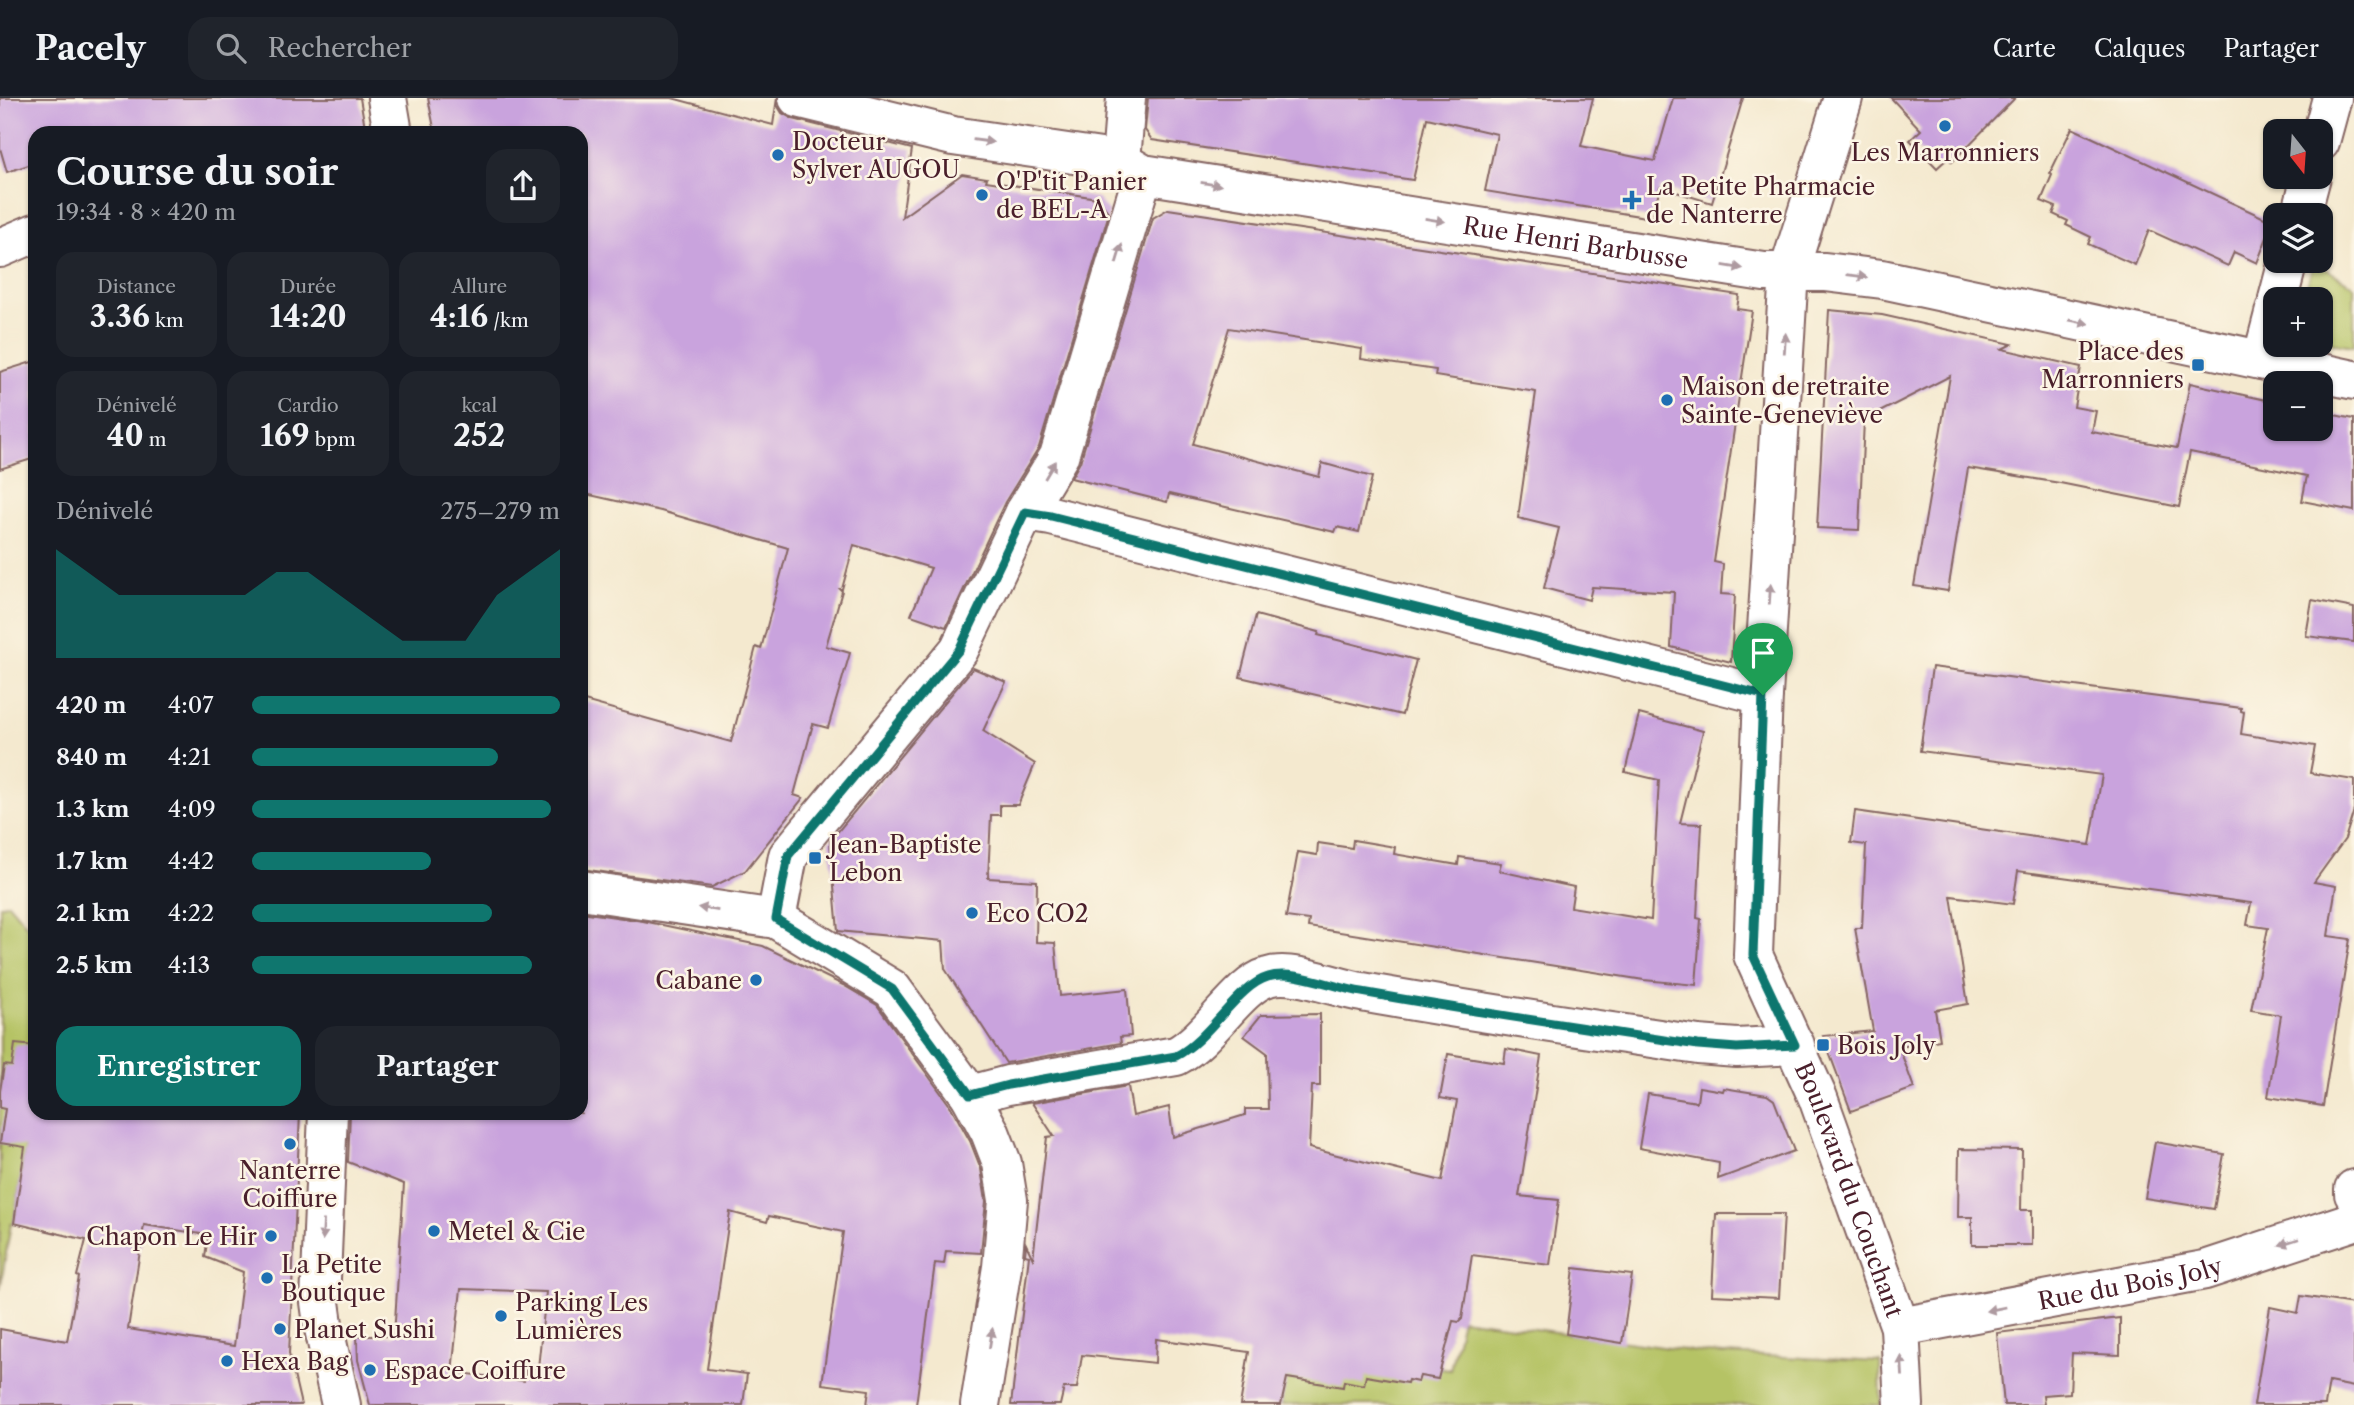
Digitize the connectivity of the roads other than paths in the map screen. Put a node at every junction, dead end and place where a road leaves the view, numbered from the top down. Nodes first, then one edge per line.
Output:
1 (387, 98) edge
2 (798, 98) edge
3 (1126, 98) edge
4 (1843, 98) edge
5 (2332, 98) edge
6 (2326, 119) edge
7 (392, 126) edge
8 (1132, 168) junction
9 (28, 236) edge
10 (0, 248) edge
11 (1789, 271) junction
12 (2263, 356) edge
13 (2262, 360) junction
14 (2354, 380) edge
15 (1025, 512) junction
16 (1763, 695) junction
17 (588, 891) edge
18 (776, 919) junction
19 (1795, 1045) junction
20 (970, 1095) junction
21 (328, 1120) edge
22 (2354, 1221) edge
23 (1900, 1327) junction
24 (341, 1405) edge
25 (980, 1405) edge
26 (1904, 1405) edge

1 - 7 street
2 -> 8 street, Rue Henri Barbusse
3 - 8 street
4 - 11 street, Boulevard du Couchant
5 - 6 street
8 -> 11 street, Rue Henri Barbusse
15 -> 8 street
9 - 10 street
11 -> 13 street, Rue Henri Barbusse
16 -> 11 street, Boulevard du Couchant
12 - 13 street
13 - 14 street, Rue Henri Barbusse
15 - 16 street
15 - 18 street
16 - 19 street, Boulevard du Couchant
18 -> 17 street
18 - 20 street
19 - 20 street
19 - 23 street, Boulevard du Couchant
25 -> 20 street
21 -> 24 street
22 -> 23 street, Rue du Bois Joly
26 -> 23 street, Boulevard du Couchant

